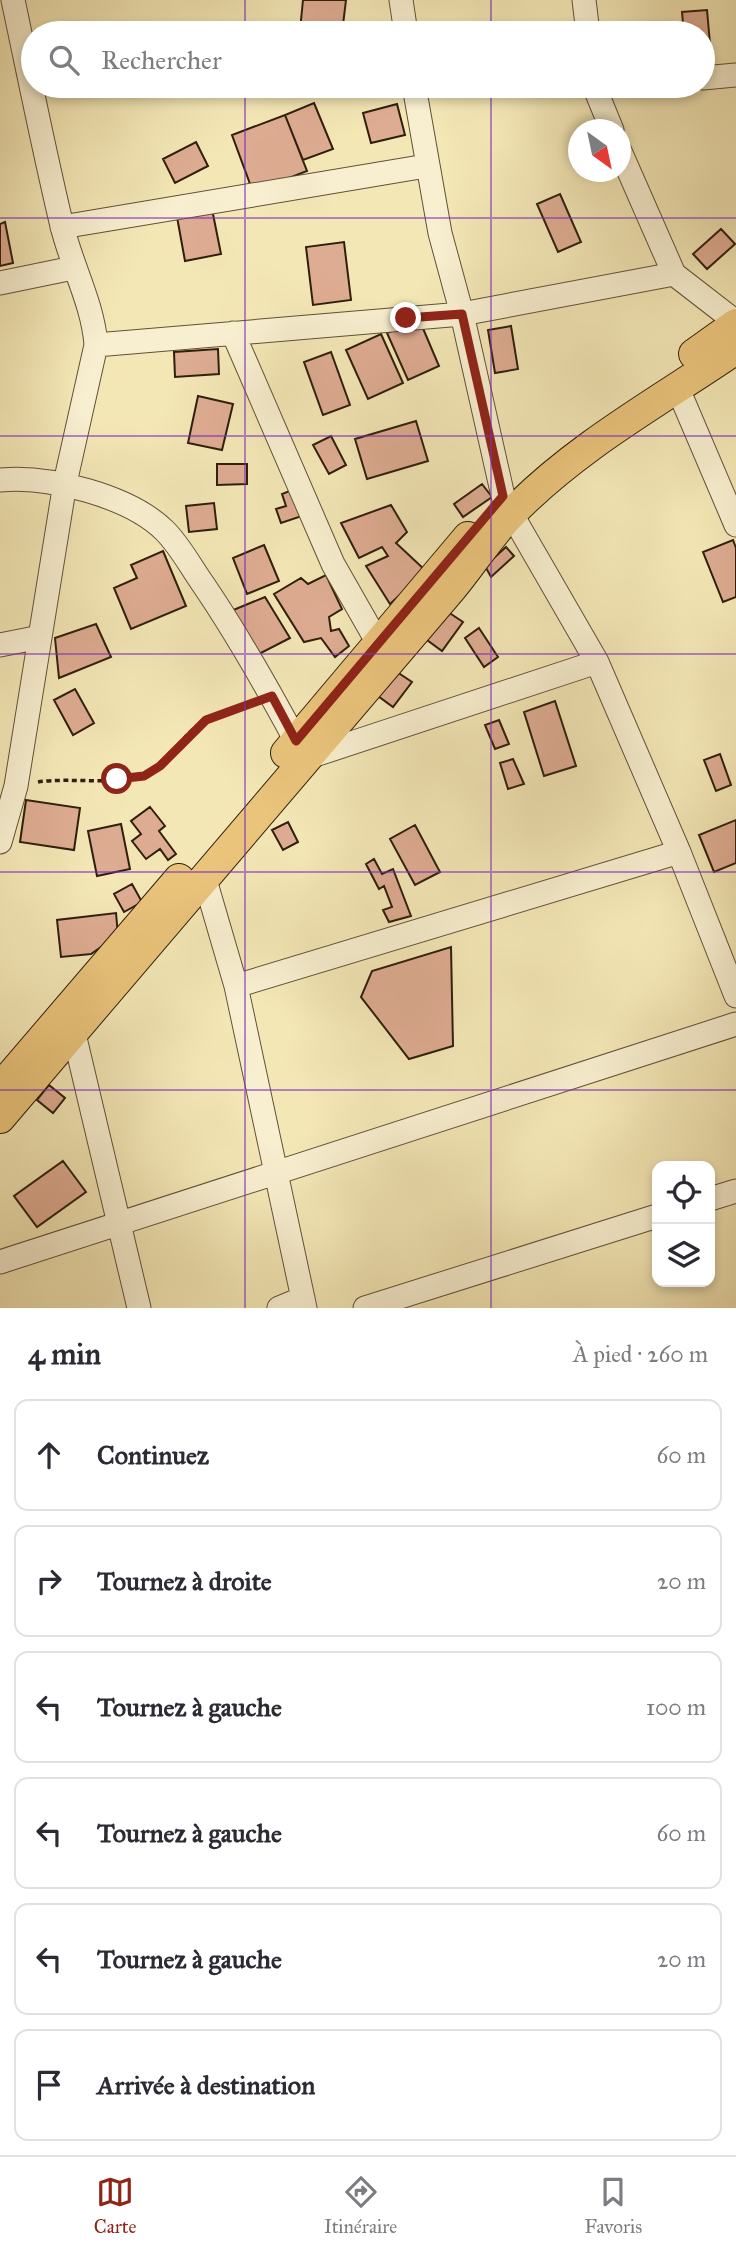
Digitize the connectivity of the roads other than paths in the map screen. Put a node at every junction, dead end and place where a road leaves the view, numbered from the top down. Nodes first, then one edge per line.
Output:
1 (13, 0) edge
2 (401, 0) edge
3 (584, 0) edge
4 (404, 21) edge
5 (587, 21) edge
6 (21, 37) edge
7 (736, 75) edge
8 (715, 77) edge
9 (34, 98) edge
10 (416, 98) edge
11 (599, 98) edge
12 (608, 119) edge
13 (426, 166) junction
14 (631, 174) edge
15 (62, 227) junction
16 (73, 268) junction
17 (674, 274) junction
18 (0, 283) edge
19 (462, 314) junction
20 (736, 323) edge
21 (233, 333) junction
22 (96, 345) junction
23 (736, 349) edge
24 (678, 389) junction
25 (0, 480) edge
26 (65, 483) junction
27 (507, 505) junction
28 (736, 525) edge
29 (40, 637) junction
30 (378, 643) junction
31 (0, 645) edge
32 (597, 662) junction
33 (303, 749) junction
34 (0, 842) edge
35 (679, 852) junction
36 (205, 880) junction
37 (236, 986) junction
38 (736, 996) edge
39 (736, 1024) edge
40 (74, 1034) junction
41 (0, 1088) edge
42 (0, 1118) edge
43 (276, 1171) junction
44 (736, 1191) edge
45 (715, 1197) edge
46 (652, 1218) edge
47 (120, 1222) junction
48 (0, 1262) edge
49 (304, 1303) edge
50 (139, 1308) edge
51 (279, 1308) edge
52 (365, 1308) edge

1 - 6 street
2 - 4 street
3 - 5 street
7 - 8 street
9 - 15 street
10 - 13 street
11 - 12 street
13 - 15 street
13 - 19 street
14 - 17 street
15 - 16 street
16 - 18 street
16 - 22 street
17 - 19 street
17 - 20 street
19 - 21 street
19 - 27 street
20 - 27 main road
21 - 22 street
21 - 30 street
22 - 26 street
23 - 24 main road
24 - 27 main road
24 - 28 street
25 - 26 street
26 - 29 street
26 - 33 street
27 - 30 main road
27 - 32 street
27 - 33 main road
29 - 31 street
29 - 34 street
30 - 33 main road
32 - 33 street
32 - 35 street
33 - 36 main road
33 - 41 main road
35 - 37 street
35 - 38 street
36 - 37 street
36 - 40 main road
37 - 43 street
39 - 43 street
40 - 42 main road
40 - 47 street
43 - 47 street
43 - 49 street
44 - 45 street
46 - 52 street
47 - 48 street
47 - 50 street
49 - 51 street

